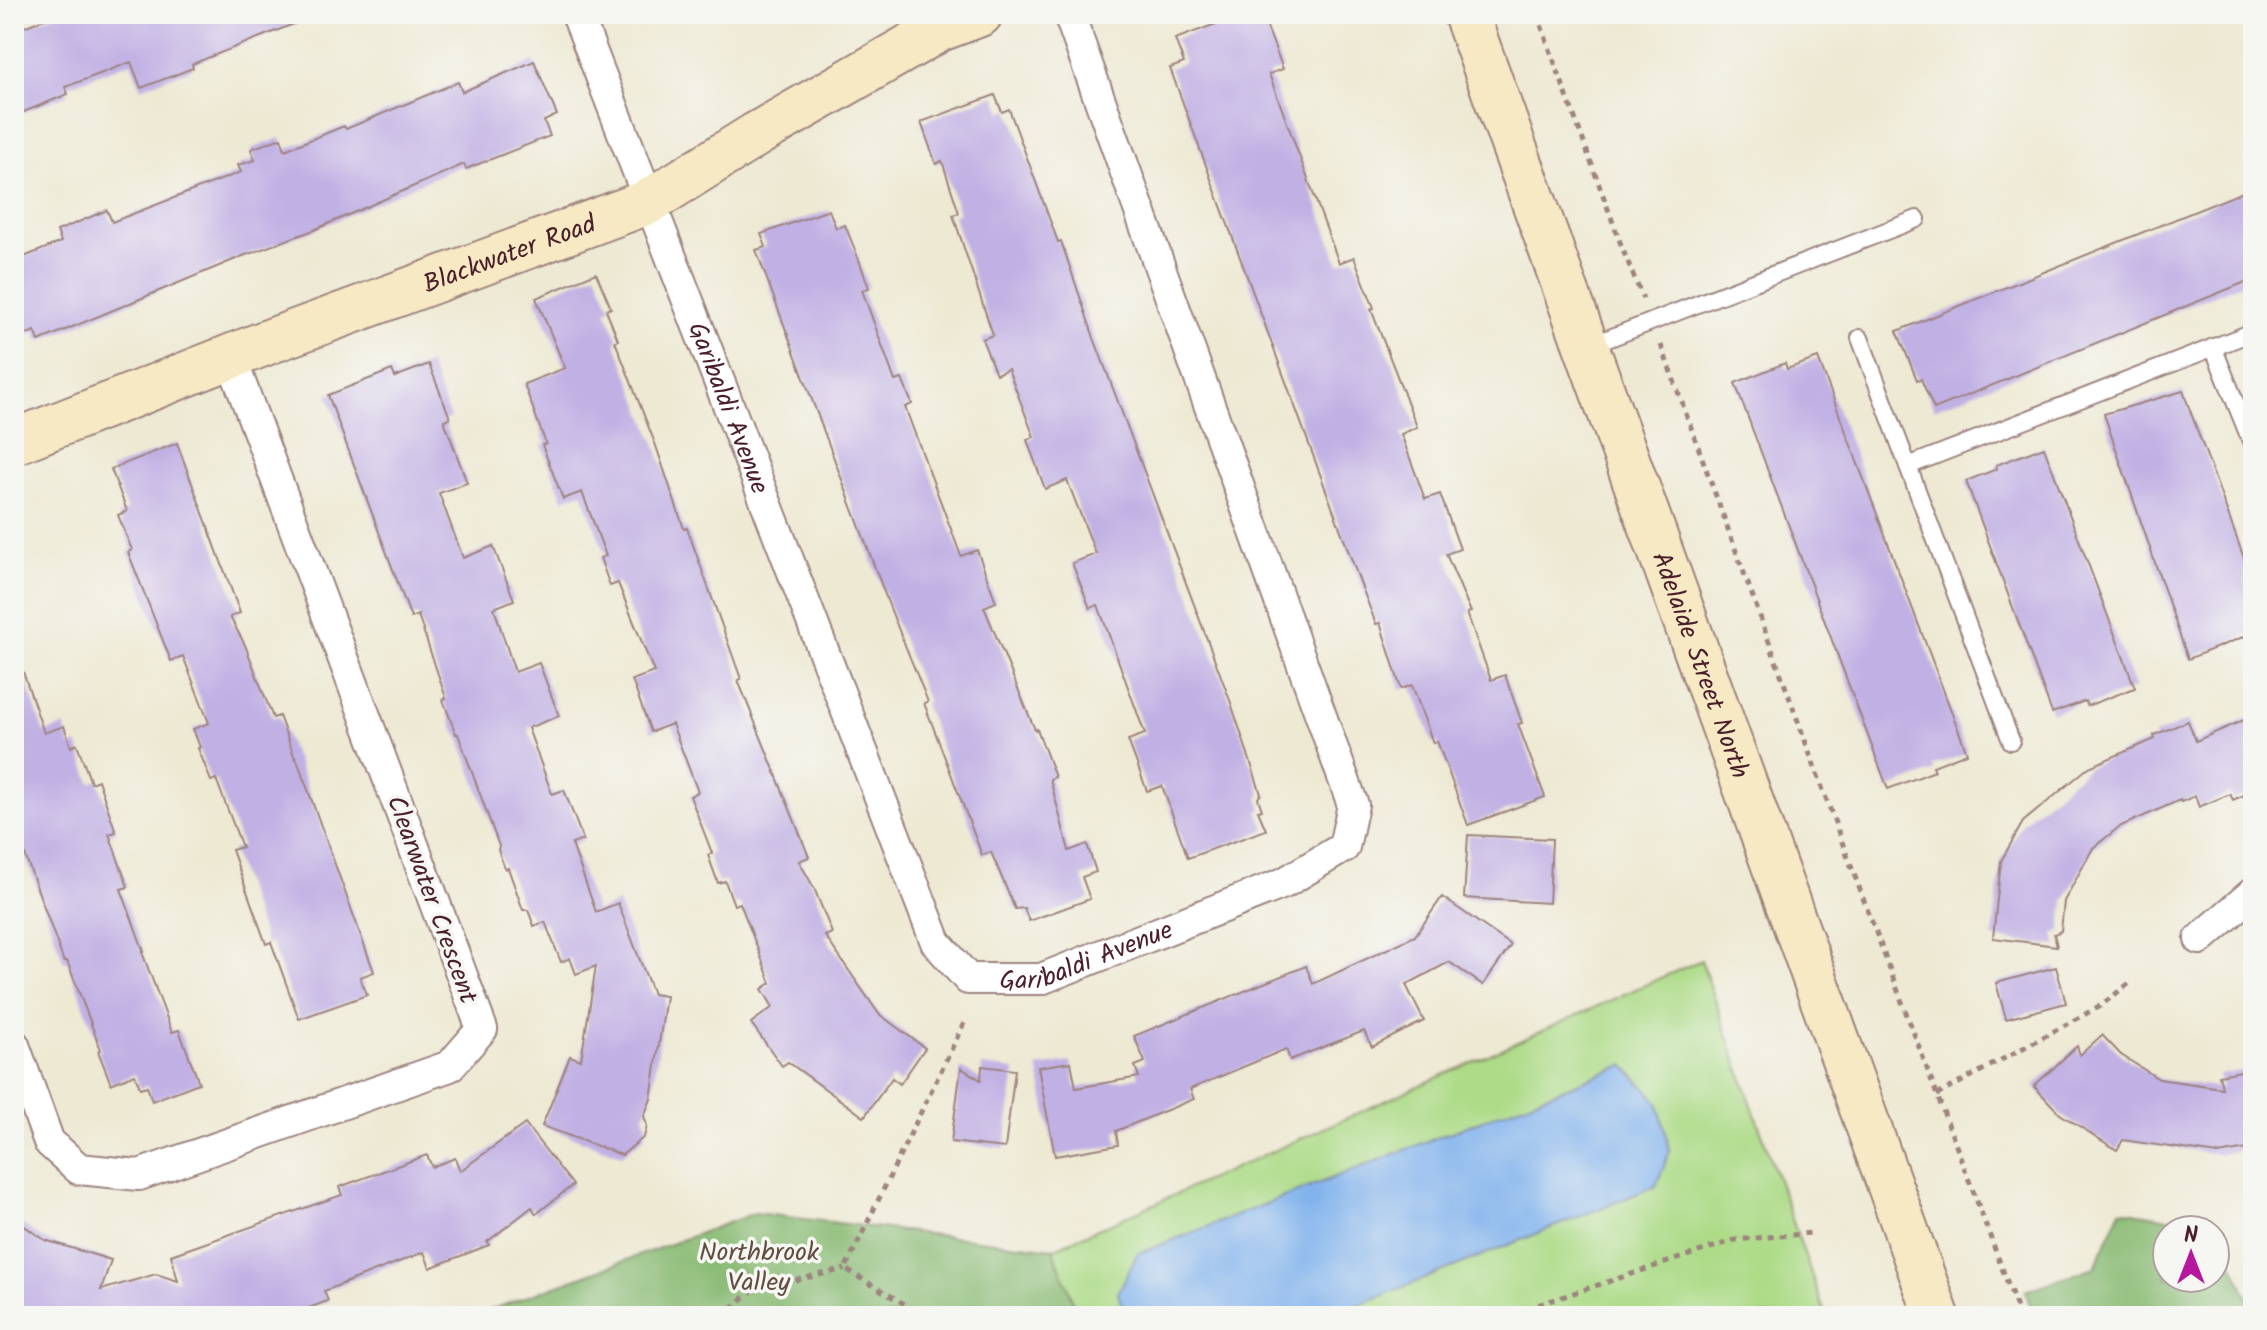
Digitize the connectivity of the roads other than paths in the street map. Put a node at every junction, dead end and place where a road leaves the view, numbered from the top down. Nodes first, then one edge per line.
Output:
1 (577, 14) edge
2 (980, 14) edge
3 (1069, 14) edge
4 (1466, 14) edge
5 (648, 202) junction
6 (1917, 219) dead end
7 (2253, 332) edge
8 (1860, 338) dead end
9 (1587, 347) junction
10 (2213, 347) junction
11 (231, 358) junction
12 (14, 442) edge
13 (2253, 446) edge
14 (1908, 466) junction
15 (2011, 741) dead end
16 (2253, 893) edge
17 (2200, 939) dead end
18 (14, 1045) edge
19 (1937, 1316) edge

1 - 5 street, Garibaldi Avenue
2 - 5 main road, Blackwater Road
3 - 5 street, Garibaldi Avenue
4 - 9 main road, Adelaide Street North
5 - 11 main road, Blackwater Road
6 - 9 lane
7 - 10 lane
8 - 14 lane
9 - 19 main road, Adelaide Street North
10 - 13 lane
10 - 14 lane
11 - 12 main road, Blackwater Road
11 - 18 street, Clearwater Crescent
14 - 15 lane
16 - 17 street

